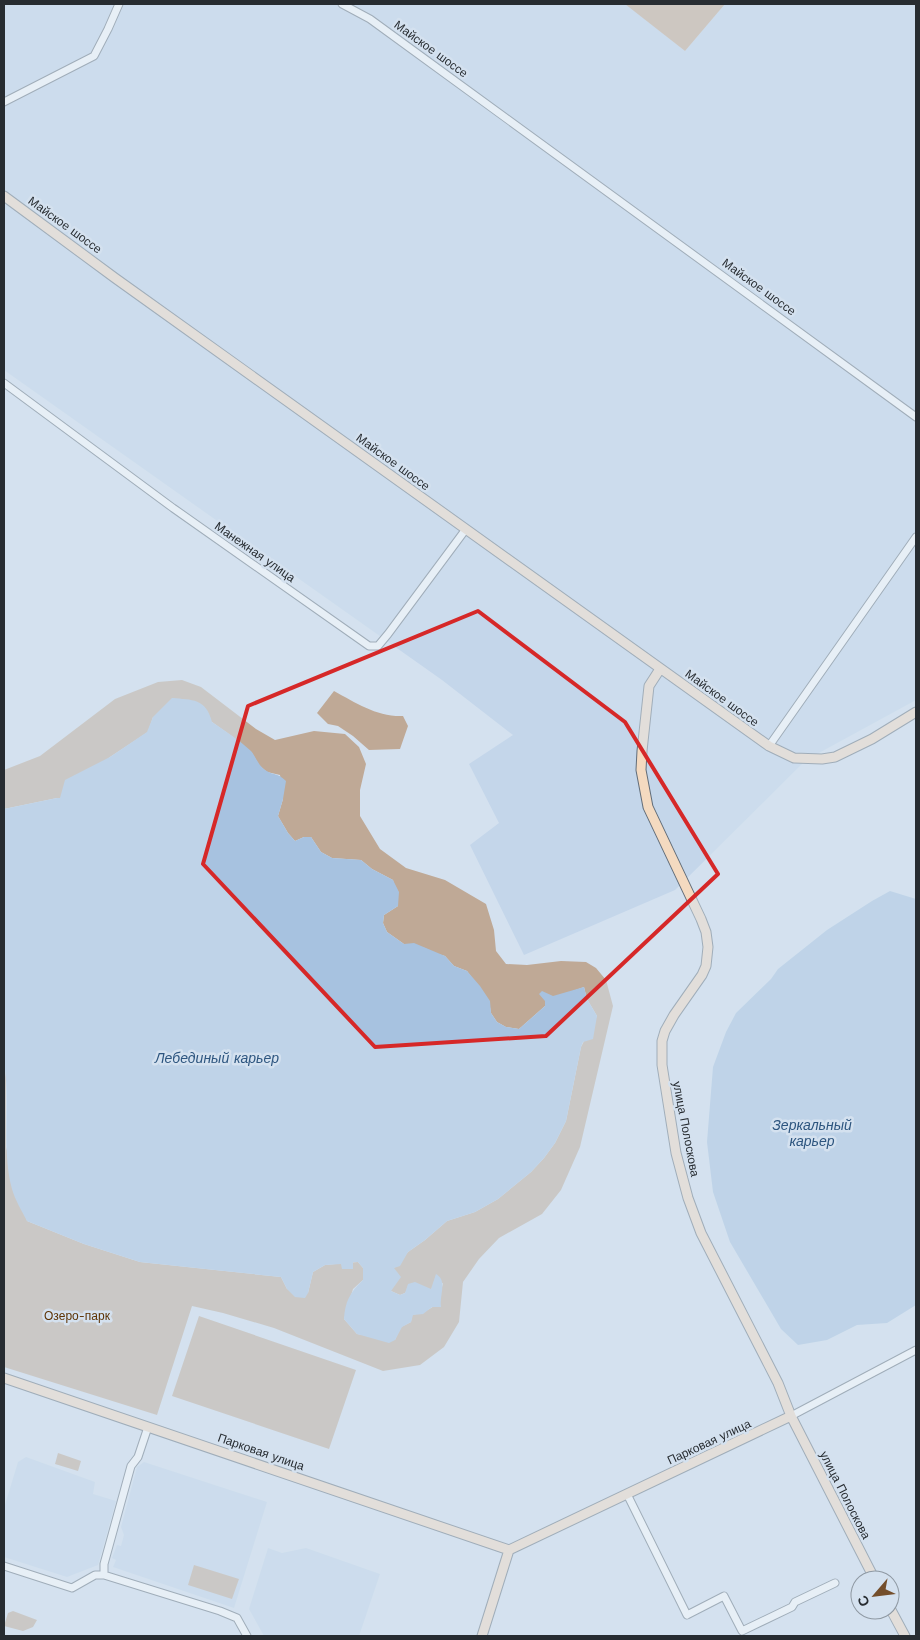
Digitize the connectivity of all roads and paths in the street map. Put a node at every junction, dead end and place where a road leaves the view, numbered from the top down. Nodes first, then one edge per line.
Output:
1 (119, 4) edge
2 (342, 4) edge
3 (4, 102) edge
4 (4, 196) edge
5 (4, 383) edge
6 (916, 417) edge
7 (466, 529) junction
8 (916, 537) edge
9 (660, 669) junction
10 (916, 712) edge
11 (769, 746) junction
12 (916, 1350) edge
13 (4, 1378) edge
14 (791, 1416) junction
15 (148, 1427) junction
16 (627, 1494) junction
17 (510, 1550) junction
18 (4, 1566) edge
19 (870, 1570) edge
20 (104, 1575) junction
21 (835, 1583) dead end
22 (896, 1620) edge
23 (247, 1636) edge
24 (482, 1636) edge
25 (905, 1636) edge

1 - 3 street
2 - 6 street, Майское шоссе
4 - 7 street, Майское шоссе
5 - 7 street, Манежная улица
7 - 9 street, Майское шоссе
8 - 11 street
9 - 11 street, Майское шоссе
9 - 14 street, улица Полоскова
10 - 11 street, Майское шоссе
12 - 14 street, Парковая улица
13 - 15 street, Парковая улица
14 - 16 street, Парковая улица
14 - 19 street, улица Полоскова
15 - 17 street, Парковая улица
15 - 20 street
16 - 17 street, Парковая улица
16 - 21 street
17 - 24 street
18 - 20 street
20 - 23 street
22 - 25 street

